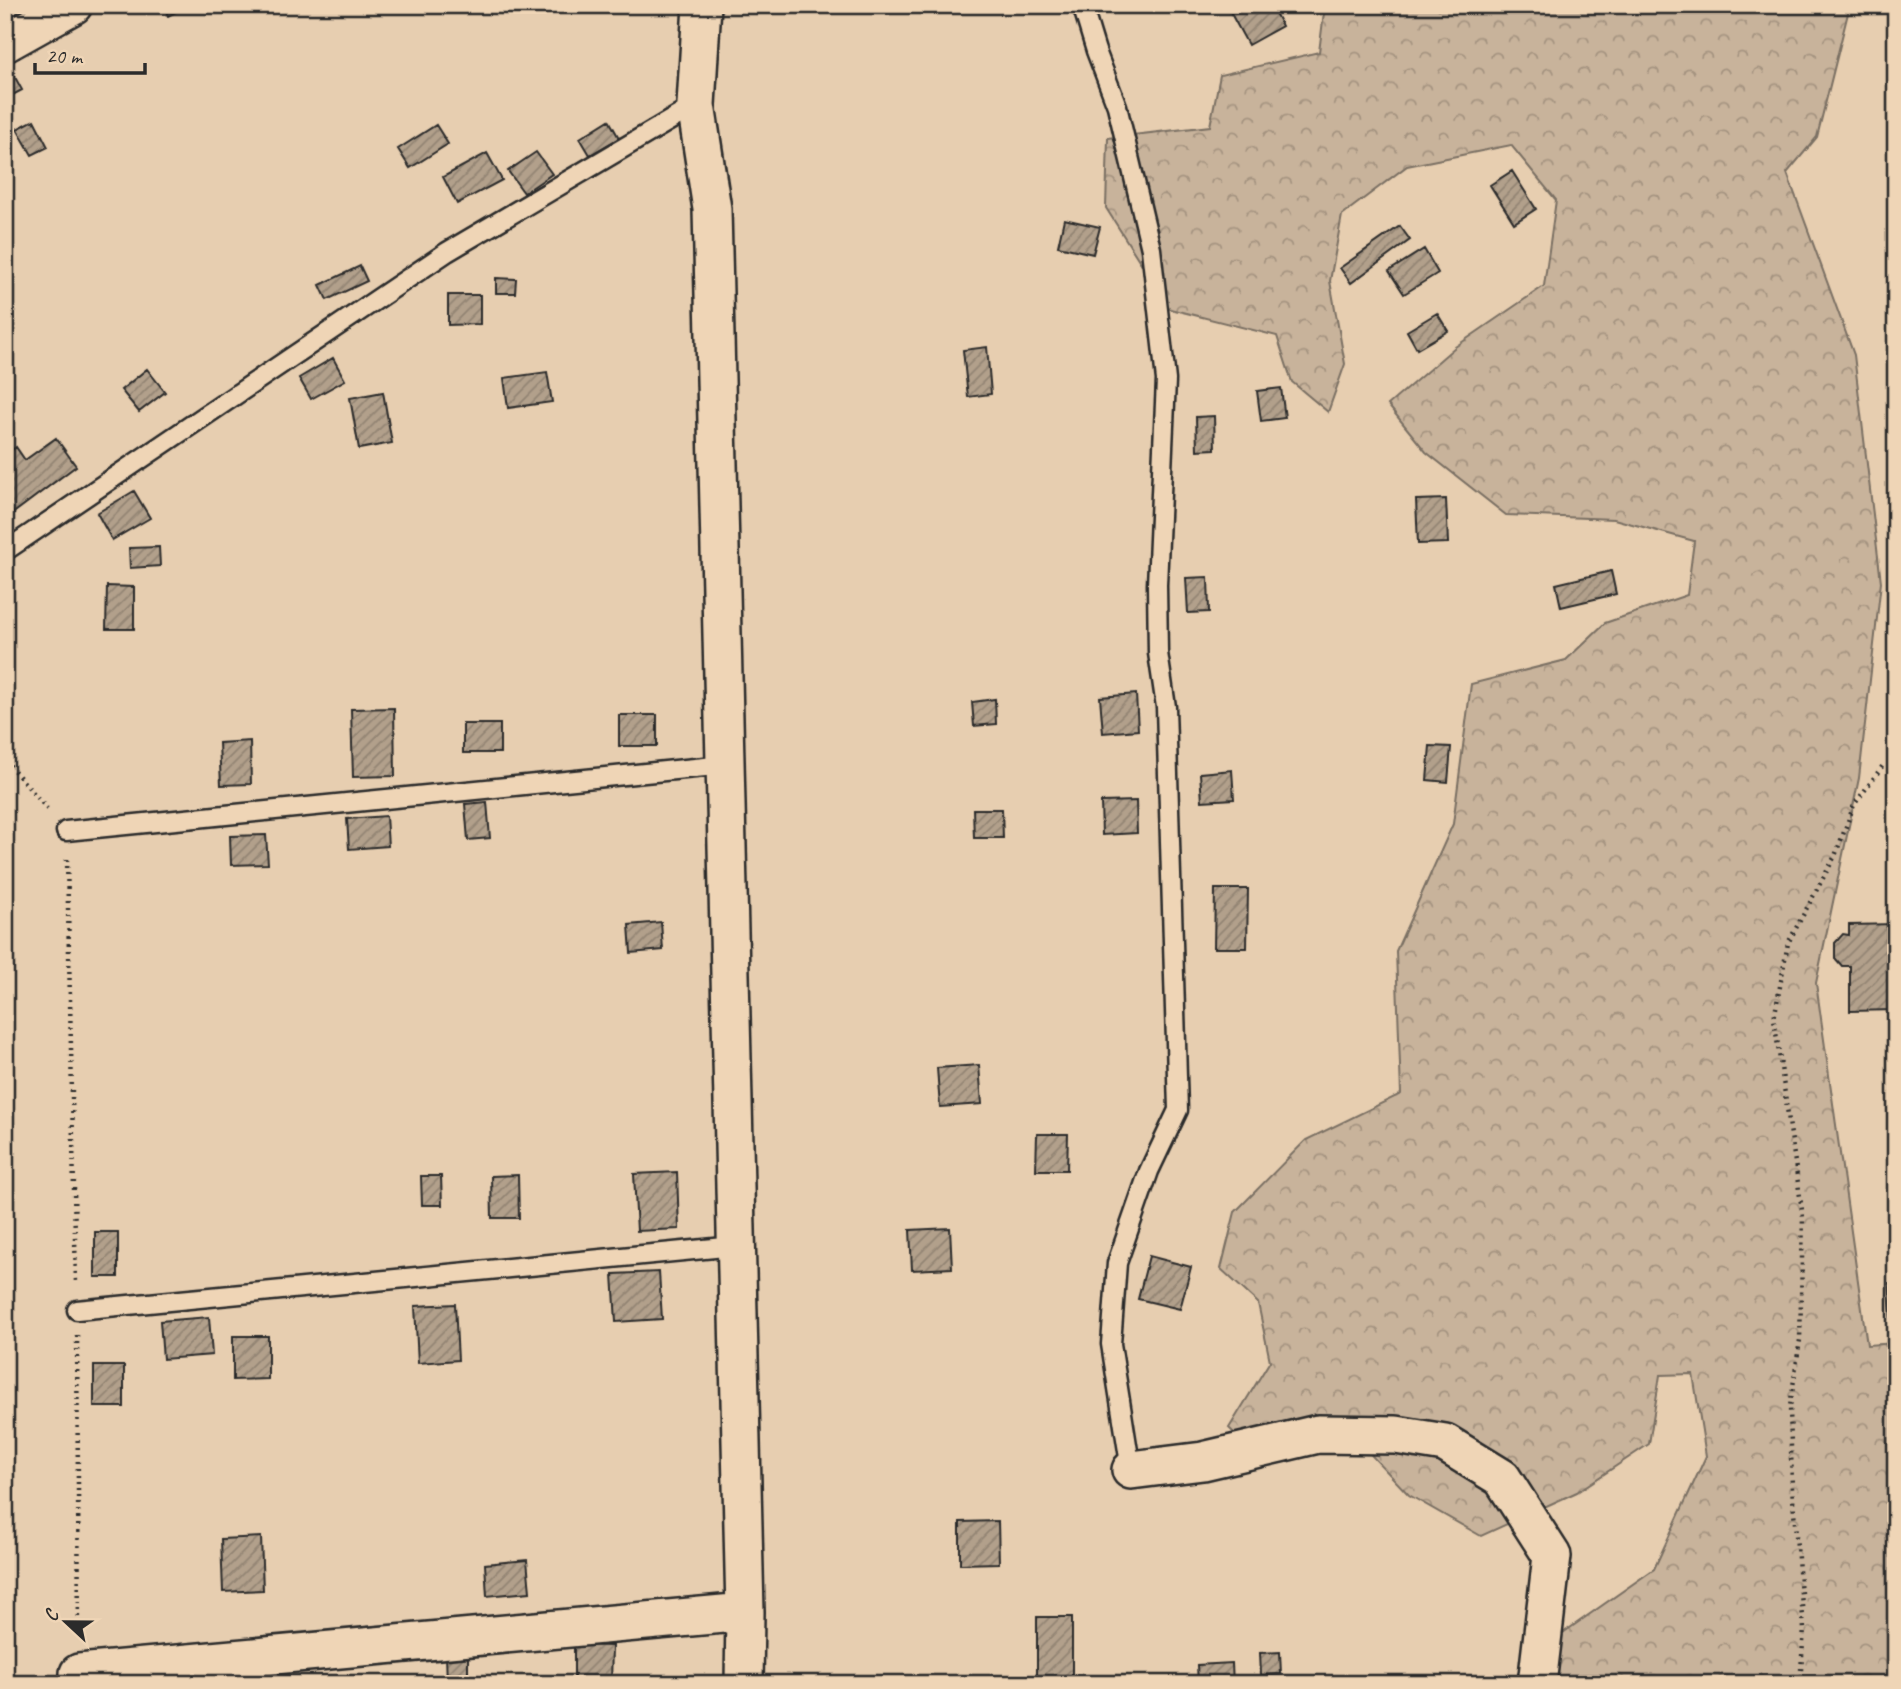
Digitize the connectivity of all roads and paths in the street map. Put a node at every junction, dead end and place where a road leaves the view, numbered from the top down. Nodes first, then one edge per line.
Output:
1 (73, 5) edge
2 (702, 5) edge
3 (1082, 5) edge
4 (5, 43) edge
5 (696, 105) junction
6 (5, 551) edge
7 (5, 760) edge
8 (1884, 764) dead end
9 (725, 765) junction
10 (66, 831) junction
11 (735, 1246) junction
12 (77, 1310) junction
13 (1131, 1470) joint
14 (745, 1612) junction
15 (79, 1673) joint
16 (744, 1684) edge
17 (1537, 1684) edge
18 (1800, 1684) edge

1 - 4 street
2 - 5 street
3 - 13 lane
5 - 6 lane
5 - 9 street
7 - 10 path
8 - 18 path
9 - 10 lane
9 - 11 street
10 - 12 path
11 - 12 lane
11 - 14 street
12 - 15 path
13 - 17 street
14 - 15 street
14 - 16 street

